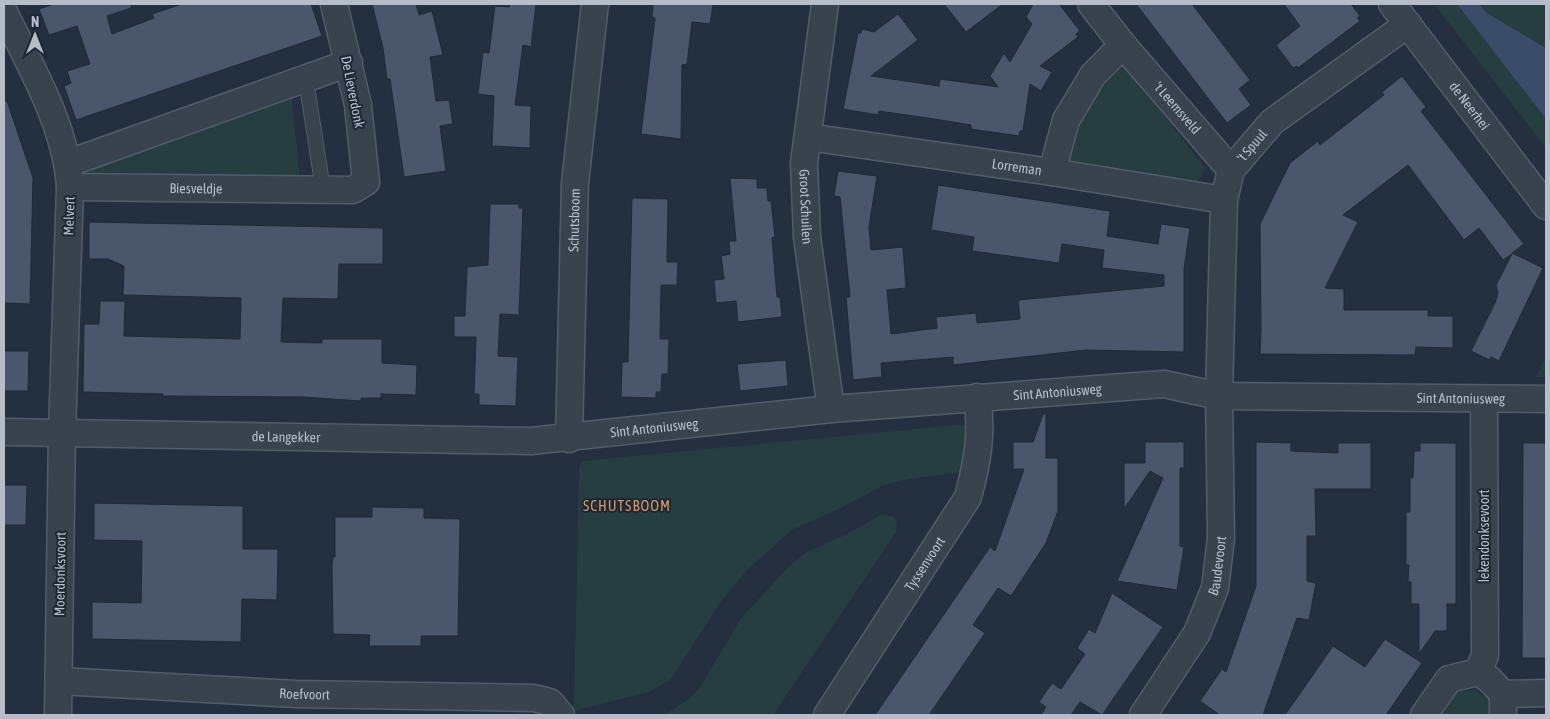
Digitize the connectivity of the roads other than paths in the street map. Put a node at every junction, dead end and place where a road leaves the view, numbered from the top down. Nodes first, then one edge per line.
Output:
1 (334, 4) edge
2 (595, 4) edge
3 (825, 4) edge
4 (1091, 4) edge
5 (4, 12) edge
6 (1400, 14) edge
7 (1123, 45) junction
8 (349, 64) junction
9 (306, 80) junction
10 (808, 137) junction
11 (1230, 170) junction
12 (1052, 172) junction
13 (69, 175) junction
14 (366, 182) joint
15 (323, 189) junction
16 (1224, 200) junction
17 (1546, 206) edge
18 (1219, 396) junction
19 (976, 397) junction
20 (1484, 398) junction
21 (1546, 399) edge
22 (832, 409) junction
23 (4, 432) edge
24 (62, 433) junction
25 (569, 439) junction
26 (1478, 672) junction
27 (59, 681) junction
28 (1546, 693) edge
29 (297, 705) edge
30 (1503, 705) edge
31 (556, 709) edge
32 (835, 712) edge
33 (58, 715) edge
34 (1144, 715) edge
35 (1424, 715) edge

1 - 8 street, De Lieverdonk
2 - 25 street, Schutsboom
3 - 10 street, Groot Schuilen
4 - 7 street, 't Leemsveld
5 - 13 street, Melvert
6 - 11 street, 't Spuul
6 - 17 street, de Neerhei
7 - 11 street, 't Leemsveld
7 - 12 street
8 - 9 street
8 - 14 street, De Lieverdonk
9 - 13 street
9 - 15 lane
10 - 12 street, Lorreman
10 - 22 street, Groot Schuilen
11 - 16 street, 't Spuul
12 - 16 street, Lorreman
13 - 15 street, Biesveldje
13 - 24 street, Melvert
14 - 15 street, Biesveldje
16 - 18 street, 't Spuul
18 - 19 street, Sint Antoniusweg
18 - 20 street, Sint Antoniusweg
18 - 34 street, Baudevoort
19 - 22 street, Sint Antoniusweg
19 - 32 street, Tyssenvoort
20 - 21 street, Sint Antoniusweg
20 - 26 street, Iekendonksevoort
22 - 25 street, Sint Antoniusweg
23 - 24 street, de Langekker
24 - 25 street, de Langekker
24 - 27 street, Moerdonksvoort
26 - 30 street
26 - 35 street
27 - 29 street, Roefvoort
27 - 33 street, Moerdonksvoort
28 - 30 street
29 - 31 street, Roefvoort

